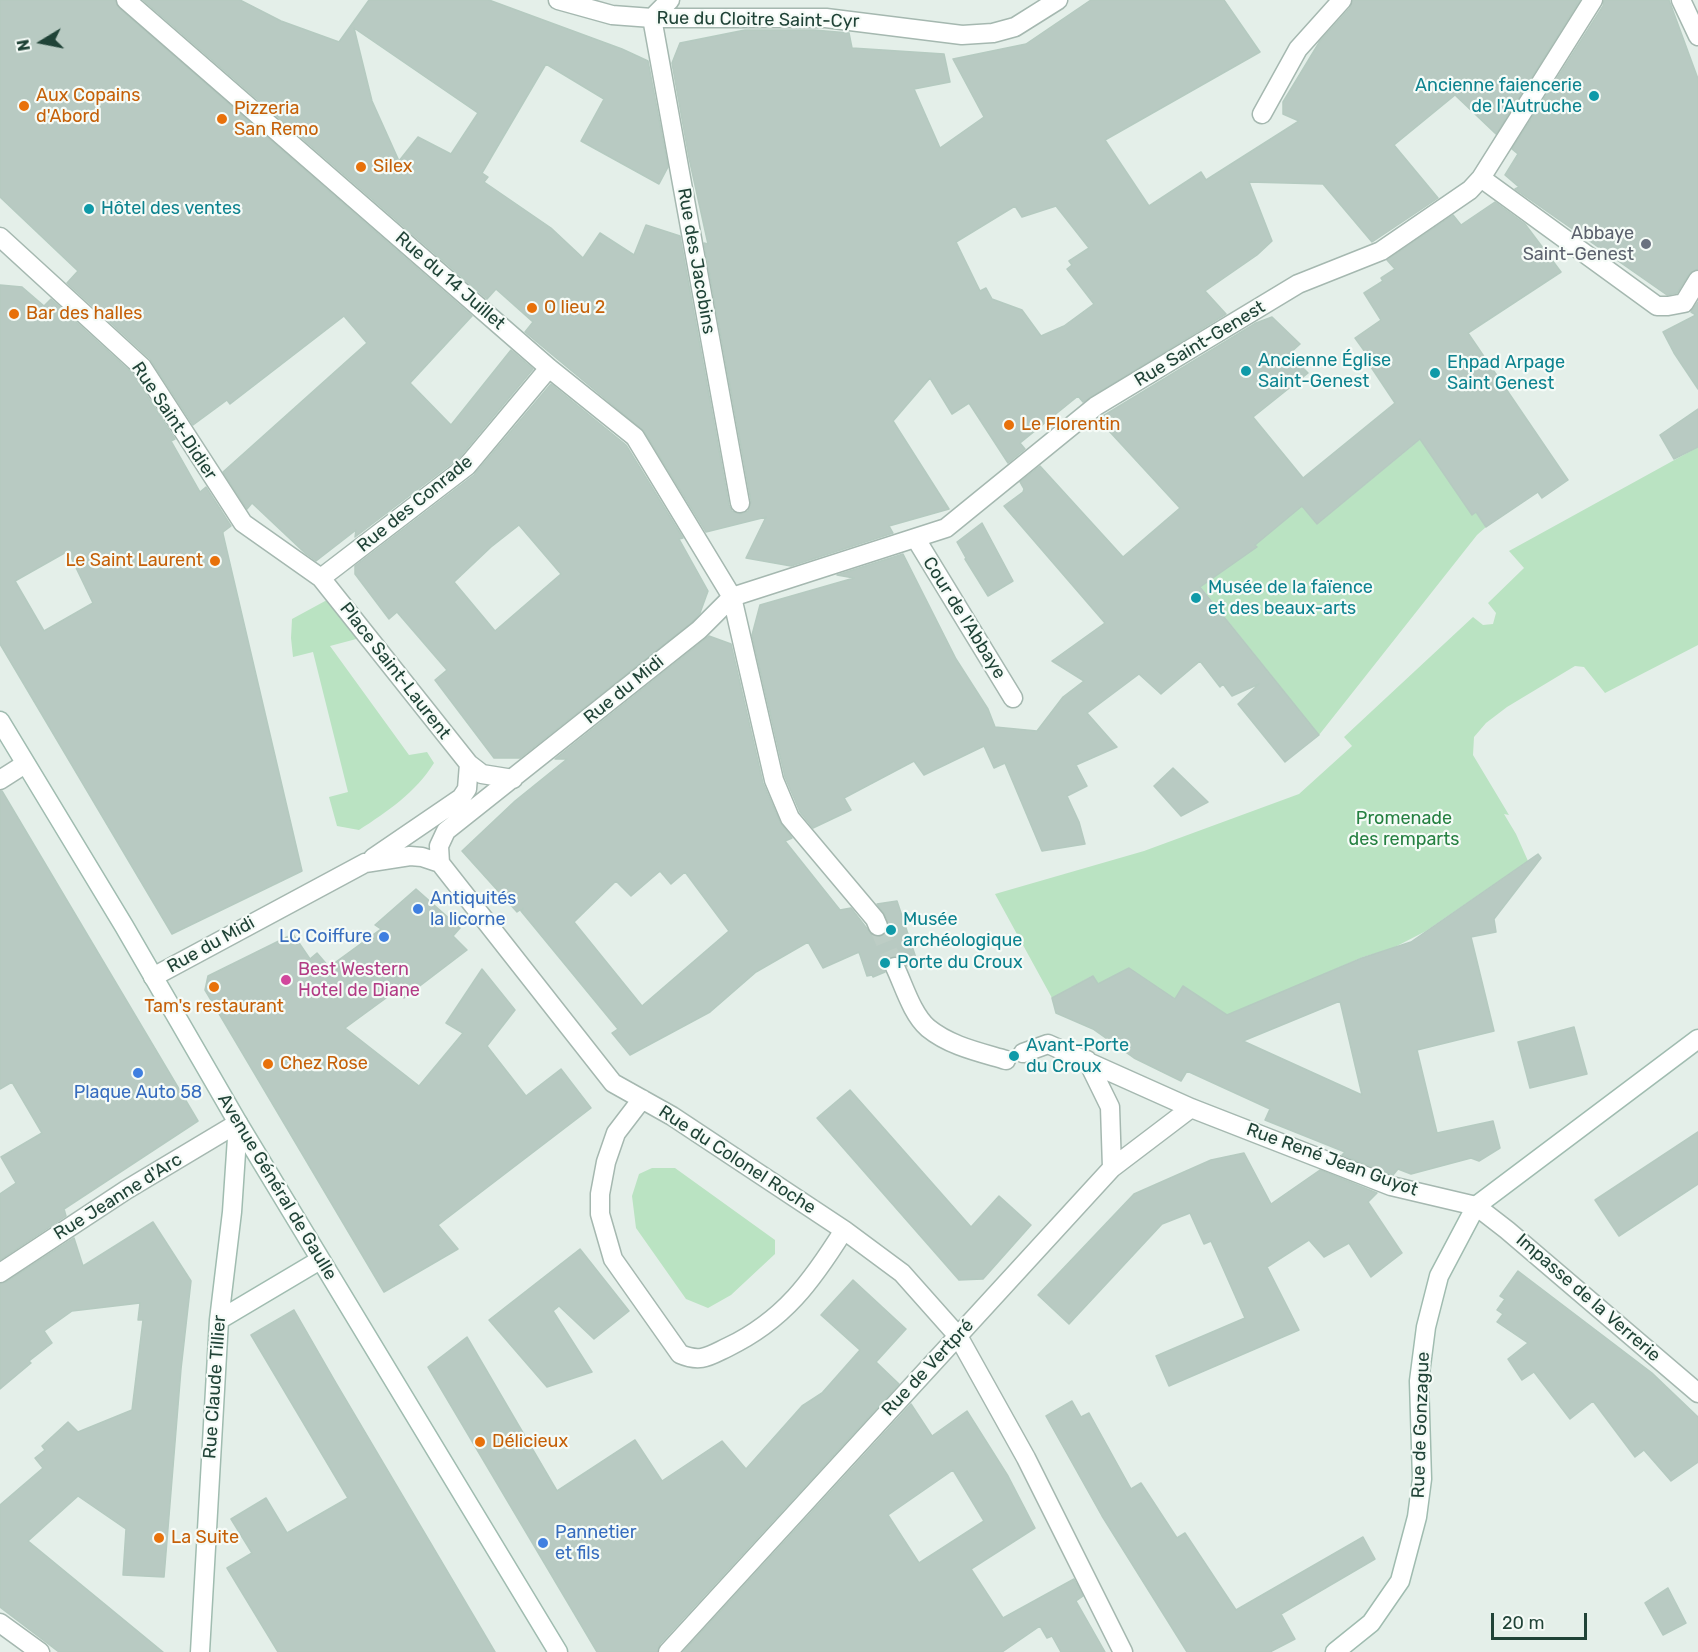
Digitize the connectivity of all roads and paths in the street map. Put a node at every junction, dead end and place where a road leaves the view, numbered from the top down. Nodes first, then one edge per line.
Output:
1 (126, 0) edge
2 (558, 0) edge
3 (670, 0) edge
4 (1058, 0) edge
5 (1342, 0) edge
6 (1593, 0) edge
7 (1681, 0) edge
8 (652, 18) junction
9 (1698, 36) edge
10 (1262, 114) dead end
11 (1481, 178) junction
12 (0, 237) edge
13 (1698, 280) edge
14 (549, 368) junction
15 (740, 503) dead end
16 (916, 539) junction
17 (321, 578) junction
18 (732, 597) junction
19 (1013, 698) dead end
20 (0, 721) edge
21 (25, 764) junction
22 (469, 764) junction
23 (513, 779) junction
24 (0, 780) edge
25 (365, 863) junction
26 (440, 863) junction
27 (878, 926) tunnel mouth
28 (894, 967) tunnel mouth
29 (153, 976) junction
30 (1698, 1039) edge
31 (1087, 1060) junction
32 (642, 1099) junction
33 (1191, 1108) junction
34 (238, 1123) junction
35 (1113, 1168) junction
36 (1476, 1206) junction
37 (844, 1230) junction
38 (320, 1260) junction
39 (0, 1273) edge
40 (219, 1320) junction
41 (958, 1336) junction
42 (1698, 1393) edge
43 (0, 1623) edge
44 (40, 1652) edge
45 (200, 1652) edge
46 (558, 1652) edge
47 (668, 1652) edge
48 (1124, 1652) edge
49 (1335, 1652) edge

1 - 14 street, Rue du 14 Juillet
2 - 8 street, Rue du Cloitre Saint-Cyr
3 - 8 street
4 - 8 street, Rue du Cloitre Saint-Cyr
5 - 10 street
6 - 11 street, Rue Saint-Genest
7 - 9 street
8 - 15 street, Rue des Jacobins
11 - 13 street
11 - 16 street, Rue Saint-Genest
12 - 17 street, Rue Saint-Didier
14 - 17 street, Rue des Conrade
14 - 18 street, Rue du 14 Juillet
16 - 18 street, Rue Saint-Genest
16 - 19 street, Cour de l'Abbaye
17 - 22 street, Place Saint-Laurent
18 - 23 street, Rue du Midi
18 - 27 street, Rue du 14 Juillet
20 - 21 street, Avenue Général de Gaulle
21 - 24 street
21 - 29 street, Avenue Général de Gaulle
22 - 23 street
22 - 25 street, Rue du Midi
23 - 26 street, Rue du Midi
25 - 26 street, Rue du Midi
25 - 29 street, Rue du Midi
26 - 32 street, Rue du Colonel Roche
28 - 31 street, Rue René Jean Guyot
29 - 34 street, Avenue Général de Gaulle
30 - 36 street, Rue de Gonzague
31 - 33 street, Rue René Jean Guyot
31 - 35 street
32 - 37 street, Rue du Colonel Roche
32 - 37 street
33 - 35 street
33 - 36 street, Rue René Jean Guyot
34 - 38 street, Avenue Général de Gaulle
34 - 39 street, Rue Jeanne d'Arc
34 - 40 street, Rue Claude Tillier
35 - 41 street, Rue de Vertpré
36 - 42 street, Impasse de la Verrerie
36 - 49 street, Rue de Gonzague
37 - 41 street, Rue du Colonel Roche
38 - 40 street
38 - 46 street, Avenue Général de Gaulle
40 - 45 street, Rue Claude Tillier
41 - 47 street, Rue de Vertpré
41 - 48 street, Rue du Colonel Roche
43 - 44 street

